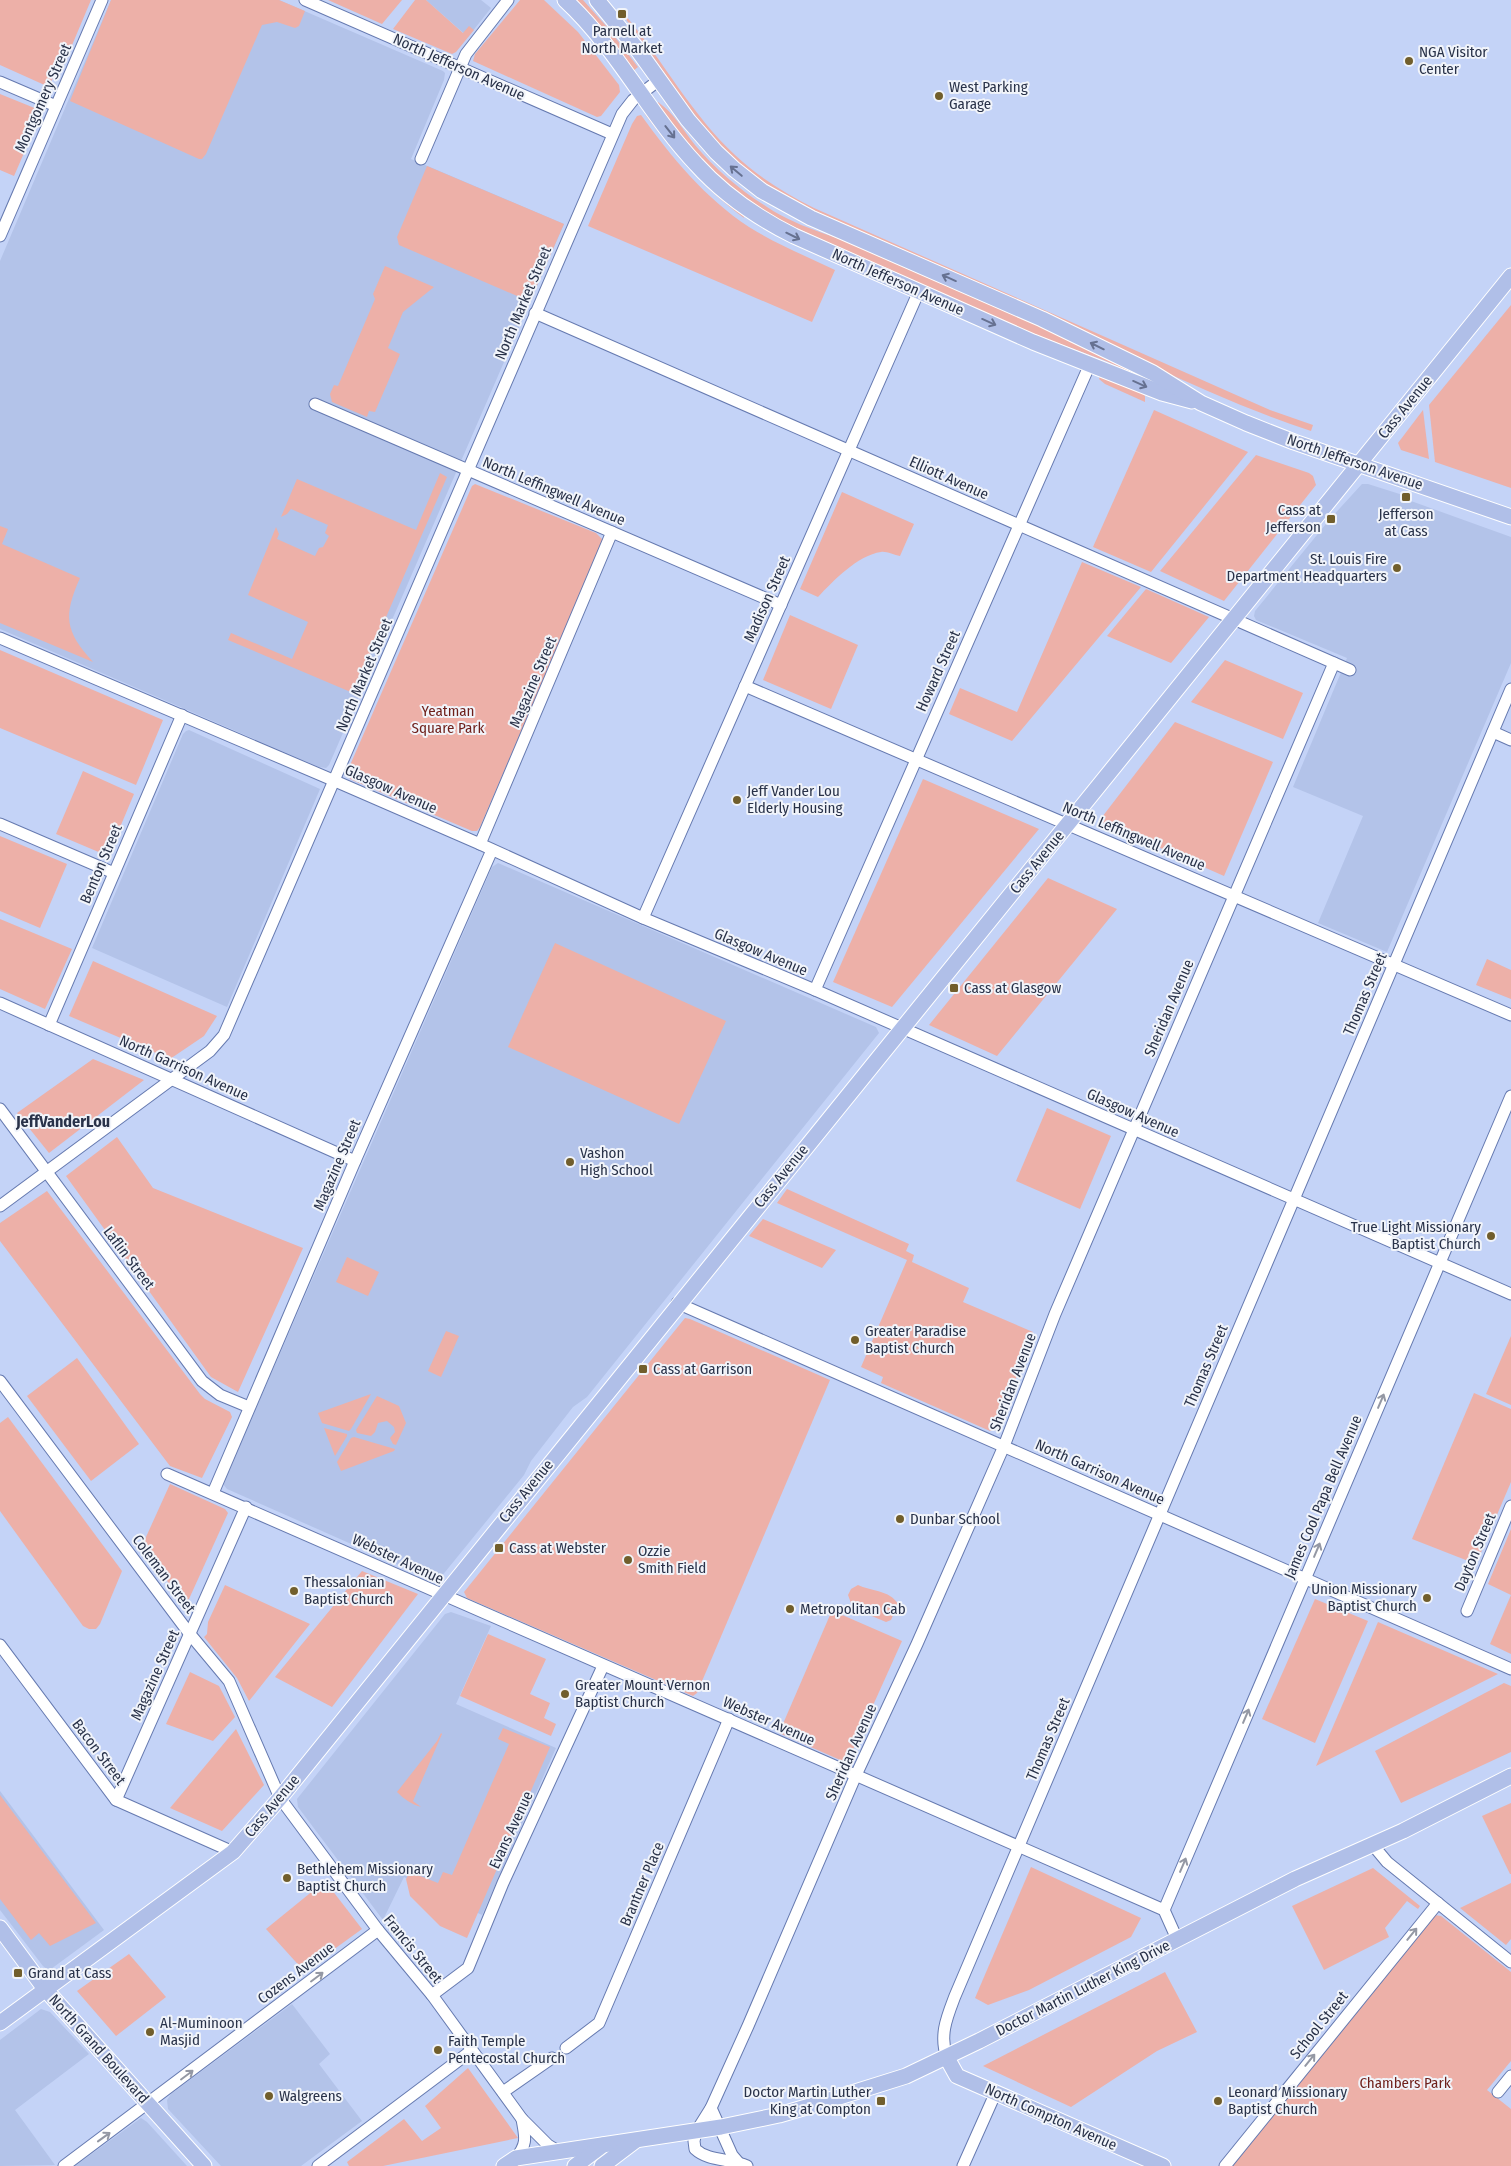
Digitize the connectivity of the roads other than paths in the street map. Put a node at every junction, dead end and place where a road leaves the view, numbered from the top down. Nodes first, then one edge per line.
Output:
1 (102, 0) edge
2 (508, 0) edge
3 (565, 0) edge
4 (597, 0) edge
5 (308, 1) edge
6 (459, 69) junction
7 (659, 80) junction
8 (0, 82) edge
9 (640, 93) junction
10 (56, 106) junction
11 (612, 134) junction
12 (421, 159) dead end
13 (0, 236) edge
14 (1511, 276) edge
15 (919, 291) junction
16 (535, 313) junction
17 (1090, 364) junction
18 (1201, 403) junction
19 (315, 404) dead end
20 (849, 451) junction
21 (1359, 464) junction
22 (468, 470) junction
23 (1511, 517) edge
24 (1019, 525) junction
25 (612, 532) junction
26 (781, 605) junction
27 (1233, 619) junction
28 (0, 638) edge
29 (1334, 663) junction
30 (1350, 670) dead end
31 (745, 686) junction
32 (1511, 690) edge
33 (182, 715) junction
34 (1493, 732) junction
35 (1511, 740) edge
36 (916, 759) junction
37 (335, 781) junction
38 (0, 824) edge
39 (1068, 824) junction
40 (480, 844) junction
41 (492, 850) junction
42 (114, 873) junction
43 (1234, 896) junction
44 (643, 918) junction
45 (1394, 964) junction
46 (814, 990) junction
47 (0, 1003) edge
48 (1511, 1015) edge
49 (49, 1025) junction
50 (902, 1028) junction
51 (172, 1079) junction
52 (1511, 1096) edge
53 (0, 1109) edge
54 (1134, 1129) junction
55 (355, 1161) junction
56 (46, 1173) junction
57 (1294, 1200) junction
58 (0, 1206) edge
59 (1440, 1263) junction
60 (1511, 1294) edge
61 (677, 1303) junction
62 (0, 1382) edge
63 (249, 1407) junction
64 (1004, 1446) junction
65 (167, 1474) dead end
66 (213, 1493) junction
67 (1511, 1506) edge
68 (246, 1507) junction
69 (1159, 1515) junction
70 (1305, 1578) junction
71 (442, 1596) junction
72 (1467, 1610) dead end
73 (189, 1633) junction
74 (0, 1645) edge
75 (603, 1666) junction
76 (1511, 1669) edge
77 (729, 1719) junction
78 (856, 1775) junction
79 (1511, 1776) edge
80 (280, 1798) junction
81 (116, 1800) junction
82 (1372, 1844) junction
83 (1018, 1846) junction
84 (233, 1852) junction
85 (1438, 1903) junction
86 (1164, 1910) junction
87 (0, 1928) edge
88 (378, 1930) junction
89 (1177, 1939) junction
90 (1511, 1962) edge
91 (45, 1989) junction
92 (432, 1995) junction
93 (0, 2023) edge
94 (566, 2048) dead end
95 (471, 2051) junction
96 (552, 2058) dead end
97 (947, 2058) junction
98 (1511, 2076) edge
99 (503, 2092) junction
100 (996, 2092) junction
101 (1498, 2092) dead end
102 (148, 2104) junction
103 (711, 2108) junction
104 (522, 2119) junction
105 (721, 2127) junction
106 (696, 2132) junction
107 (635, 2141) junction
108 (604, 2144) junction
109 (558, 2151) junction
110 (510, 2162) edge
111 (742, 2164) edge
112 (64, 2166) edge
113 (204, 2166) edge
114 (318, 2166) edge
115 (575, 2166) edge
116 (602, 2166) edge
117 (963, 2166) edge
118 (1163, 2166) edge
119 (1225, 2166) edge

1 - 10 street, Montgomery Street
2 - 6 street
3 - 9 main road, North Jefferson Avenue
4 - 7 main road, North Jefferson Avenue
5 - 6 street, North Jefferson Avenue
6 - 11 street, North Jefferson Avenue
6 - 12 street
7 - 9 street, North Market Street
18 -> 7 main road, North Jefferson Avenue
8 - 10 street
9 - 11 street, North Market Street
9 -> 15 main road, North Jefferson Avenue
10 - 13 street, Montgomery Street
11 - 16 street, North Market Street
14 - 21 main road, Cass Avenue
15 -> 17 main road, North Jefferson Avenue
15 - 20 street, Madison Street
16 - 20 street, Elliott Avenue
16 - 22 street, North Market Street
17 -> 18 main road, North Jefferson Avenue
17 - 24 street, Howard Street
18 - 21 main road, North Jefferson Avenue
19 - 22 street, North Leffingwell Avenue
20 - 24 street, Elliott Avenue
20 - 26 street, Madison Street
21 - 23 main road, North Jefferson Avenue
21 - 27 main road, Cass Avenue
22 - 25 street, North Leffingwell Avenue
22 - 37 street, North Market Street
24 - 27 street, Elliott Avenue
24 - 36 street, Howard Street
25 - 26 street, North Leffingwell Avenue
25 - 40 street, Magazine Street
26 - 31 street, Madison Street
27 - 29 street, Elliott Avenue
27 - 39 main road, Cass Avenue
28 - 33 street, Glasgow Avenue
29 - 30 street, Elliott Avenue
29 - 43 street, Sheridan Avenue
31 - 36 street, North Leffingwell Avenue
31 - 44 street, Madison Street
32 - 34 street, Thomas Street
33 - 37 street, Glasgow Avenue
33 - 42 street, Benton Street
34 - 35 street
34 - 45 street, Thomas Street
36 - 39 street, North Leffingwell Avenue
36 - 46 street, Howard Street
37 - 40 street, Glasgow Avenue
37 - 51 street, North Market Street
38 - 42 street
39 - 43 street, North Leffingwell Avenue
39 - 50 main road, Cass Avenue
40 - 41 street, Glasgow Avenue
41 - 44 street, Glasgow Avenue
41 - 55 street, Magazine Street
42 - 49 street, Benton Street
43 - 45 street, North Leffingwell Avenue
43 - 54 street, Sheridan Avenue
44 - 46 street, Glasgow Avenue
45 - 48 street, North Leffingwell Avenue
45 - 57 street, Thomas Street
46 - 50 street, Glasgow Avenue
47 - 49 street, North Garrison Avenue
49 - 51 street, North Garrison Avenue
50 - 54 street, Glasgow Avenue
50 - 61 main road, Cass Avenue
51 - 55 street, North Garrison Avenue
51 - 56 street, North Market Street
52 - 59 street, James Cool Papa Bell Avenue
53 - 56 street, Laflin Street
54 - 57 street, Glasgow Avenue
54 - 64 street, Sheridan Avenue
55 - 63 street, Magazine Street
56 - 58 street, North Market Street
56 - 63 street, Laflin Street
57 - 59 street, Glasgow Avenue
57 - 69 street, Thomas Street
59 - 60 street, Glasgow Avenue
70 -> 59 street, James Cool Papa Bell Avenue
61 - 64 street, North Garrison Avenue
61 - 71 main road, Cass Avenue
62 - 73 street, Coleman Street
63 - 66 street, Magazine Street
64 - 69 street, North Garrison Avenue
64 - 78 street, Sheridan Avenue
65 - 66 street, Webster Avenue
66 - 68 street, Webster Avenue
67 - 72 street, Dayton Street
68 - 71 street, Webster Avenue
68 - 73 street, Magazine Street
69 - 70 street, North Garrison Avenue
69 - 83 street, Thomas Street
70 - 76 street, North Garrison Avenue
86 -> 70 street, James Cool Papa Bell Avenue
71 - 75 street, Webster Avenue
71 - 80 main road, Cass Avenue
73 - 80 street, Coleman Street
73 - 81 street, Magazine Street
74 - 81 street, Bacon Street
75 - 77 street, Webster Avenue
75 - 92 street, Evans Avenue
77 - 78 street, Webster Avenue
77 - 94 street, Brantner Place
78 - 83 street, Webster Avenue
78 - 103 street, Sheridan Avenue
79 - 82 main road, Doctor Martin Luther King Drive
80 - 84 main road, Cass Avenue
80 - 88 street, Francis Street
81 - 84 street, Bacon Street
82 - 85 street
82 - 89 main road, Doctor Martin Luther King Drive
83 - 86 street, Webster Avenue
83 - 97 street, Thomas Street
84 - 91 main road, Cass Avenue
85 - 90 street
119 -> 85 street, School Street
86 - 89 street
87 - 91 main road, North Grand Boulevard
88 - 92 street, Francis Street
102 -> 88 street, Cozens Avenue
89 - 97 main road, Doctor Martin Luther King Drive
91 - 93 main road, Cass Avenue
91 - 102 main road, North Grand Boulevard
92 - 95 street, Francis Street
95 - 99 street, Francis Street
95 - 114 street
96 - 99 street
97 - 100 main road, North Compton Avenue
97 - 105 main road, Doctor Martin Luther King Drive
98 - 101 street
99 - 104 street, Francis Street
100 - 117 street
100 - 118 main road, North Compton Avenue
112 -> 102 street, Cozens Avenue
102 - 113 main road, North Grand Boulevard
103 - 105 street
103 - 106 street, Sheridan Avenue
104 - 109 street, Francis Street
104 - 110 street, Francis Street
105 - 106 main road, Doctor Martin Luther King Drive
105 - 111 street
106 - 107 main road, Doctor Martin Luther King Drive
106 - 111 street
107 - 108 main road, Doctor Martin Luther King Drive
107 - 116 main road, Doctor Martin Luther King Drive
108 - 109 main road, Doctor Martin Luther King Drive
108 - 115 main road
109 - 110 main road, Doctor Martin Luther King Drive

